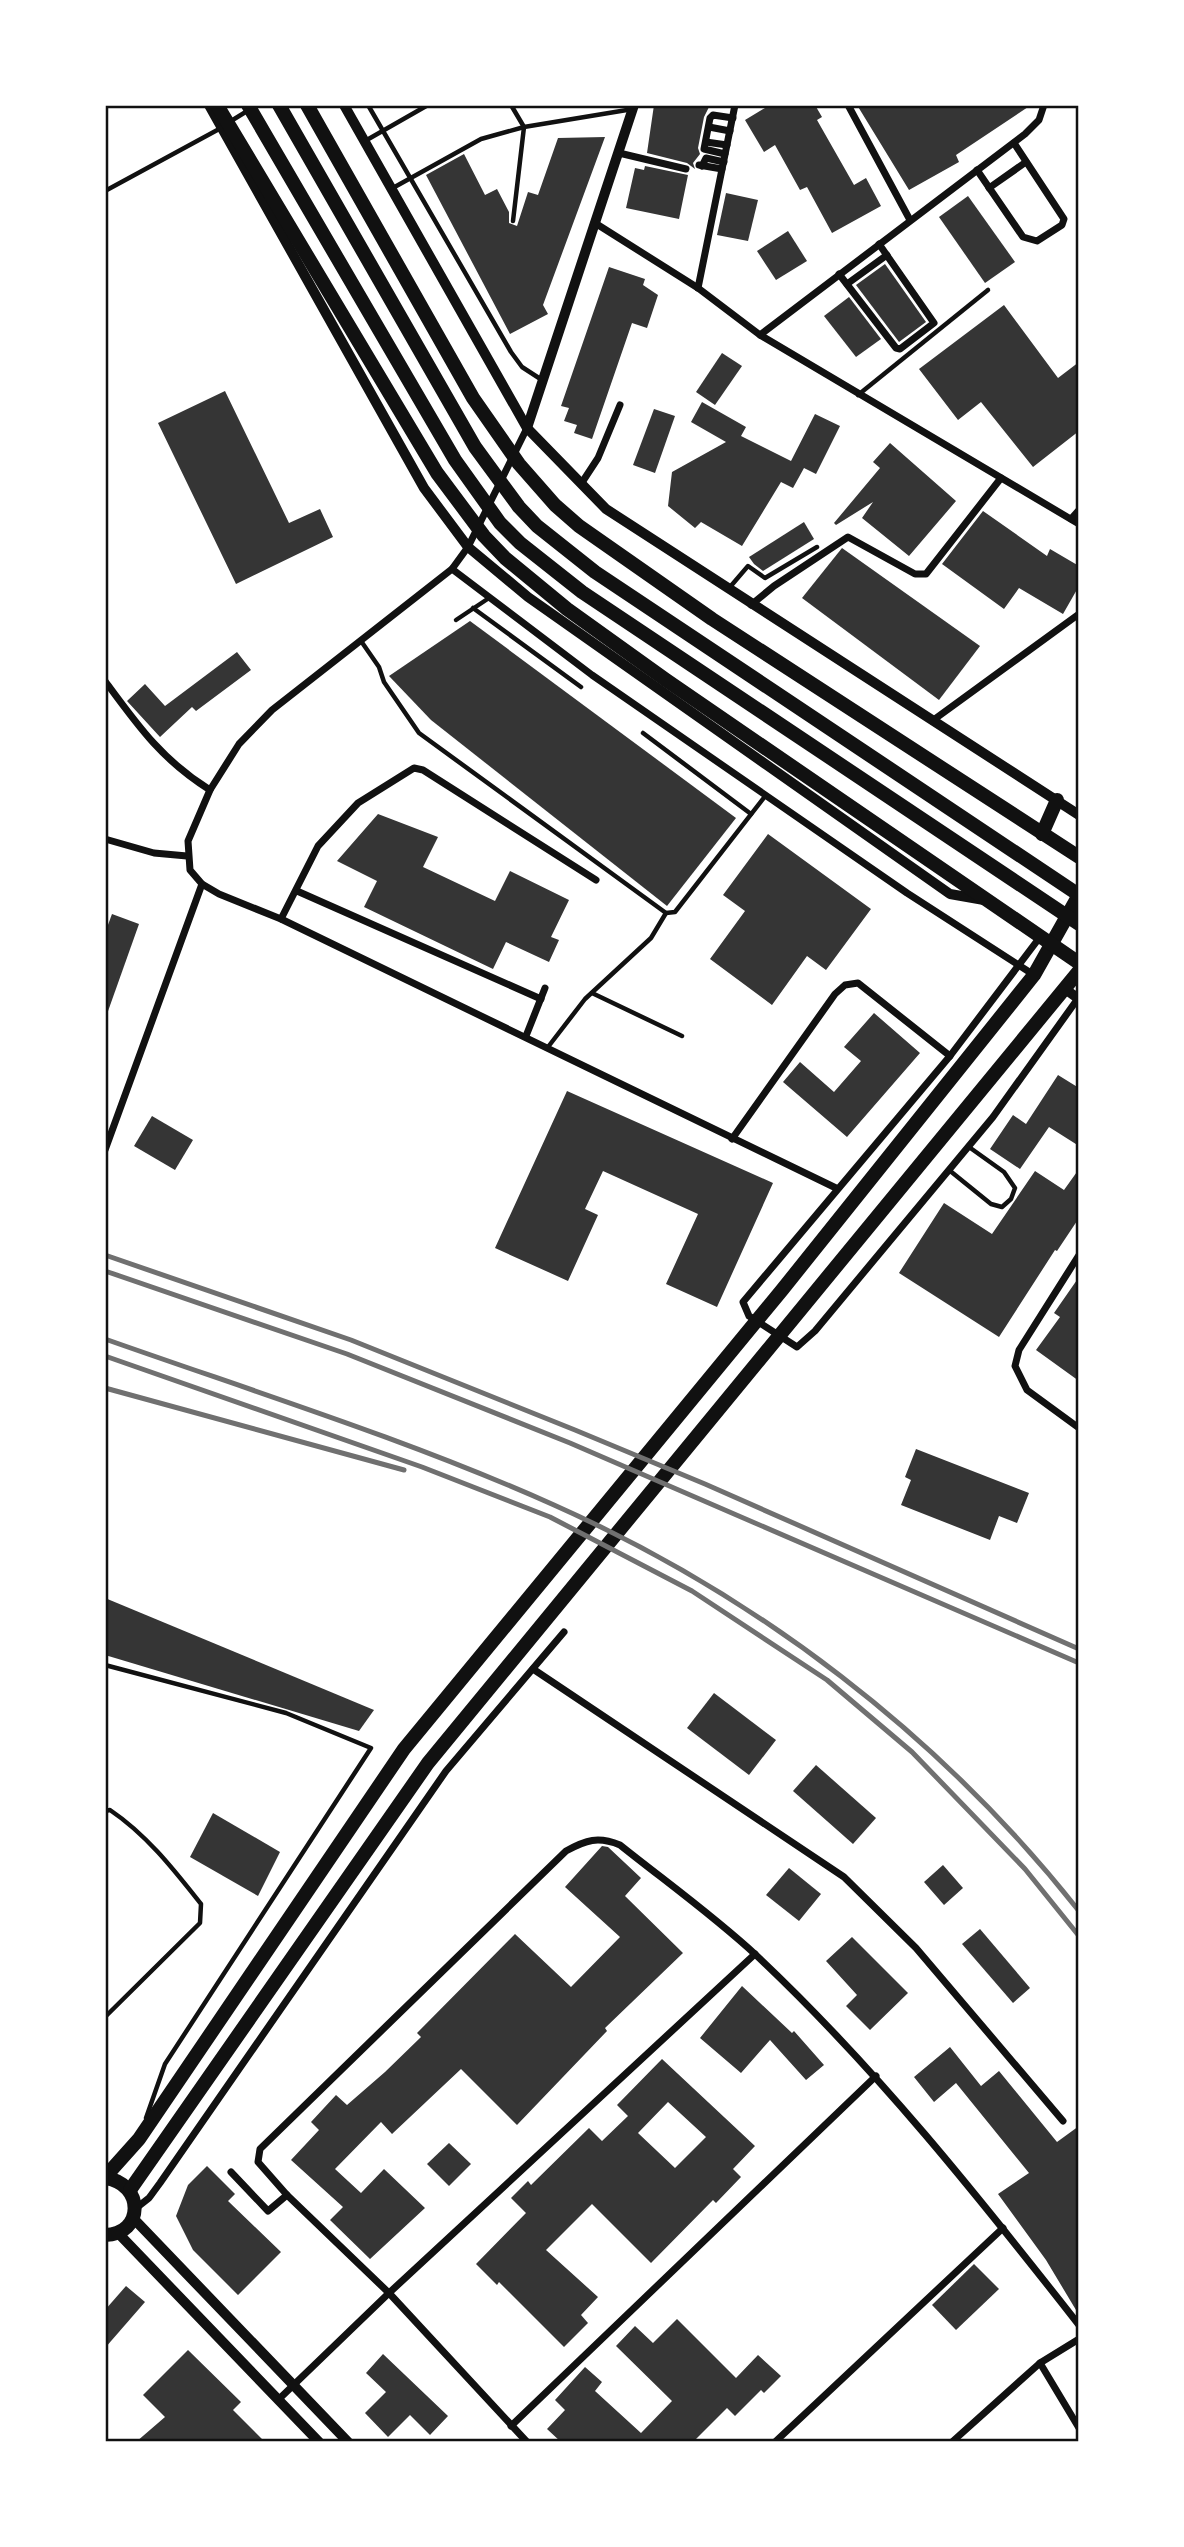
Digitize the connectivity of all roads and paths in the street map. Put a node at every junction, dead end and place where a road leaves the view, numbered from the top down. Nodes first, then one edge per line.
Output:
1 (209, 105) edge
2 (217, 105) edge
3 (248, 105) edge
4 (257, 105) edge
5 (279, 105) edge
6 (307, 105) edge
7 (344, 105) edge
8 (368, 105) edge
9 (428, 105) edge
10 (511, 105) edge
11 (735, 105) edge
12 (848, 105) edge
13 (1044, 105) edge
14 (634, 107) edge
15 (733, 118) junction
16 (221, 127) junction
17 (524, 127) junction
18 (709, 127) junction
19 (384, 131) junction
20 (730, 131) junction
21 (365, 142) junction
22 (706, 142) junction
23 (1013, 142) junction
24 (727, 145) junction
25 (619, 153) junction
26 (724, 162) junction
27 (1026, 162) junction
28 (700, 166) dead end
29 (686, 169) dead end
30 (977, 170) junction
31 (412, 178) junction
32 (989, 188) junction
33 (391, 189) junction
34 (105, 191) edge
35 (910, 220) junction
36 (513, 221) dead end
37 (595, 223) junction
38 (879, 244) junction
39 (887, 255) junction
40 (839, 274) junction
41 (846, 284) junction
42 (698, 288) junction
43 (988, 290) dead end
44 (760, 335) junction
45 (543, 381) junction
46 (858, 395) junction
47 (620, 405) dead end
48 (527, 428) junction
49 (1001, 478) junction
50 (581, 484) junction
51 (1079, 510) edge
52 (1071, 519) junction
53 (1079, 524) edge
54 (468, 547) junction
55 (817, 547) dead end
56 (452, 569) junction
57 (727, 590) junction
58 (490, 598) junction
59 (751, 606) junction
60 (473, 608) junction
61 (1079, 614) edge
62 (456, 620) dead end
63 (361, 640) junction
64 (105, 681) edge
65 (581, 687) dead end
66 (932, 721) junction
67 (643, 733) dead end
68 (210, 790) junction
69 (766, 795) junction
70 (1057, 800) junction
71 (751, 814) junction
72 (1079, 815) edge
73 (1042, 834) junction
74 (105, 839) edge
75 (187, 856) junction
76 (1079, 857) edge
77 (596, 880) dead end
78 (202, 884) junction
79 (298, 891) junction
80 (1079, 895) edge
81 (993, 902) junction
82 (666, 914) junction
83 (281, 919) junction
84 (1079, 924) edge
85 (1041, 936) junction
86 (1053, 944) junction
87 (1079, 963) edge
88 (1021, 965) junction
89 (1079, 971) edge
90 (1034, 975) junction
91 (545, 988) dead end
92 (1065, 989) junction
93 (592, 993) junction
94 (1079, 998) edge
95 (541, 999) junction
96 (526, 1036) junction
97 (682, 1036) dead end
98 (548, 1047) junction
99 (950, 1056) junction
100 (732, 1139) junction
101 (968, 1146) junction
102 (105, 1150) edge
103 (948, 1169) junction
104 (836, 1188) junction
105 (1079, 1255) edge
106 (1079, 1428) edge
107 (564, 1632) dead end
108 (105, 1665) edge
109 (533, 1669) junction
110 (105, 1811) edge
111 (755, 1954) junction
112 (105, 2017) edge
113 (876, 2076) junction
114 (1063, 2121) dead end
115 (139, 2139) junction
116 (231, 2172) dead end
117 (105, 2177) edge
118 (130, 2190) junction
119 (287, 2195) junction
120 (134, 2213) junction
121 (1003, 2228) junction
122 (111, 2234) edge
123 (388, 2293) junction
124 (1079, 2325) edge
125 (1079, 2339) edge
126 (1040, 2363) junction
127 (293, 2386) junction
128 (278, 2400) junction
129 (511, 2426) junction
130 (1079, 2428) edge
131 (319, 2442) edge
132 (348, 2442) edge
133 (527, 2442) edge
134 (775, 2442) edge
135 (952, 2442) edge

1 - 16 street
2 - 81 main road
3 - 84 main road
4 - 16 lane
5 - 80 main road
6 - 73 main road
7 - 21 street
8 - 19 lane
9 - 19 lane
10 - 17 lane
11 - 15 street
12 - 35 street
13 - 23 street
14 - 17 lane
14 - 25 street
15 - 18 street
15 - 20 street
16 - 34 lane
16 - 54 street
17 - 31 lane
17 - 36 lane
18 - 20 street
18 - 22 street
19 - 21 lane
19 - 31 lane
20 - 24 street
21 - 33 street
22 - 24 street
22 - 26 street
23 - 27 street
23 - 30 street
24 - 26 street
25 - 29 street
25 - 37 street
26 - 28 street
26 - 42 street
27 - 32 street
27 - 32 street
30 - 32 street
30 - 35 street
31 - 33 lane
31 - 45 lane
33 - 48 street
35 - 38 street
37 - 42 street
37 - 45 street
38 - 39 street
38 - 40 street
39 - 41 street
39 - 41 street
40 - 41 street
40 - 44 street
42 - 44 street
43 - 46 lane
44 - 46 street
45 - 48 street
46 - 49 street
47 - 50 street
48 - 50 street
48 - 54 street
49 - 52 street
49 - 59 street
50 - 57 street
51 - 52 street
52 - 53 street
54 - 56 street
54 - 81 street
55 - 57 lane
56 - 58 street
56 - 63 street
57 - 59 street
58 - 60 lane
58 - 69 street
59 - 66 street
60 - 62 lane
60 - 65 lane
61 - 66 street
63 - 68 street
63 - 82 lane
64 - 68 street
66 - 70 street
67 - 71 lane
68 - 75 street
69 - 71 lane
69 - 88 street
70 - 72 street
70 - 73 main road
71 - 82 lane
73 - 76 main road
74 - 75 street
75 - 78 street
77 - 79 street
78 - 83 street
78 - 102 street
79 - 83 street
79 - 95 street
80 - 86 main road
81 - 85 main road
82 - 93 lane
83 - 96 street
85 - 86 main road
85 - 88 street
86 - 87 main road
86 - 90 main road
88 - 90 street
88 - 99 street
89 - 92 main road
90 - 115 main road
91 - 95 street
92 - 94 street
92 - 118 main road
93 - 97 lane
93 - 98 lane
94 - 101 street
95 - 96 street
96 - 98 street
98 - 100 street
99 - 100 street
99 - 104 street
100 - 104 street
101 - 103 street
101 - 103 lane
103 - 104 street
105 - 106 street
107 - 109 street
108 - 115 lane
109 - 114 street
109 - 120 street
110 - 112 lane
111 - 113 street
111 - 119 street
111 - 123 street
113 - 121 street
113 - 129 street
115 - 117 main road
116 - 119 street
117 - 118 main road
118 - 120 main road
119 - 123 street
120 - 122 main road
120 - 127 street
121 - 124 street
121 - 134 street
122 - 128 street
123 - 127 street
123 - 129 street
125 - 126 street
126 - 130 street
126 - 135 street
127 - 128 street
127 - 132 street
128 - 131 street
129 - 133 street

